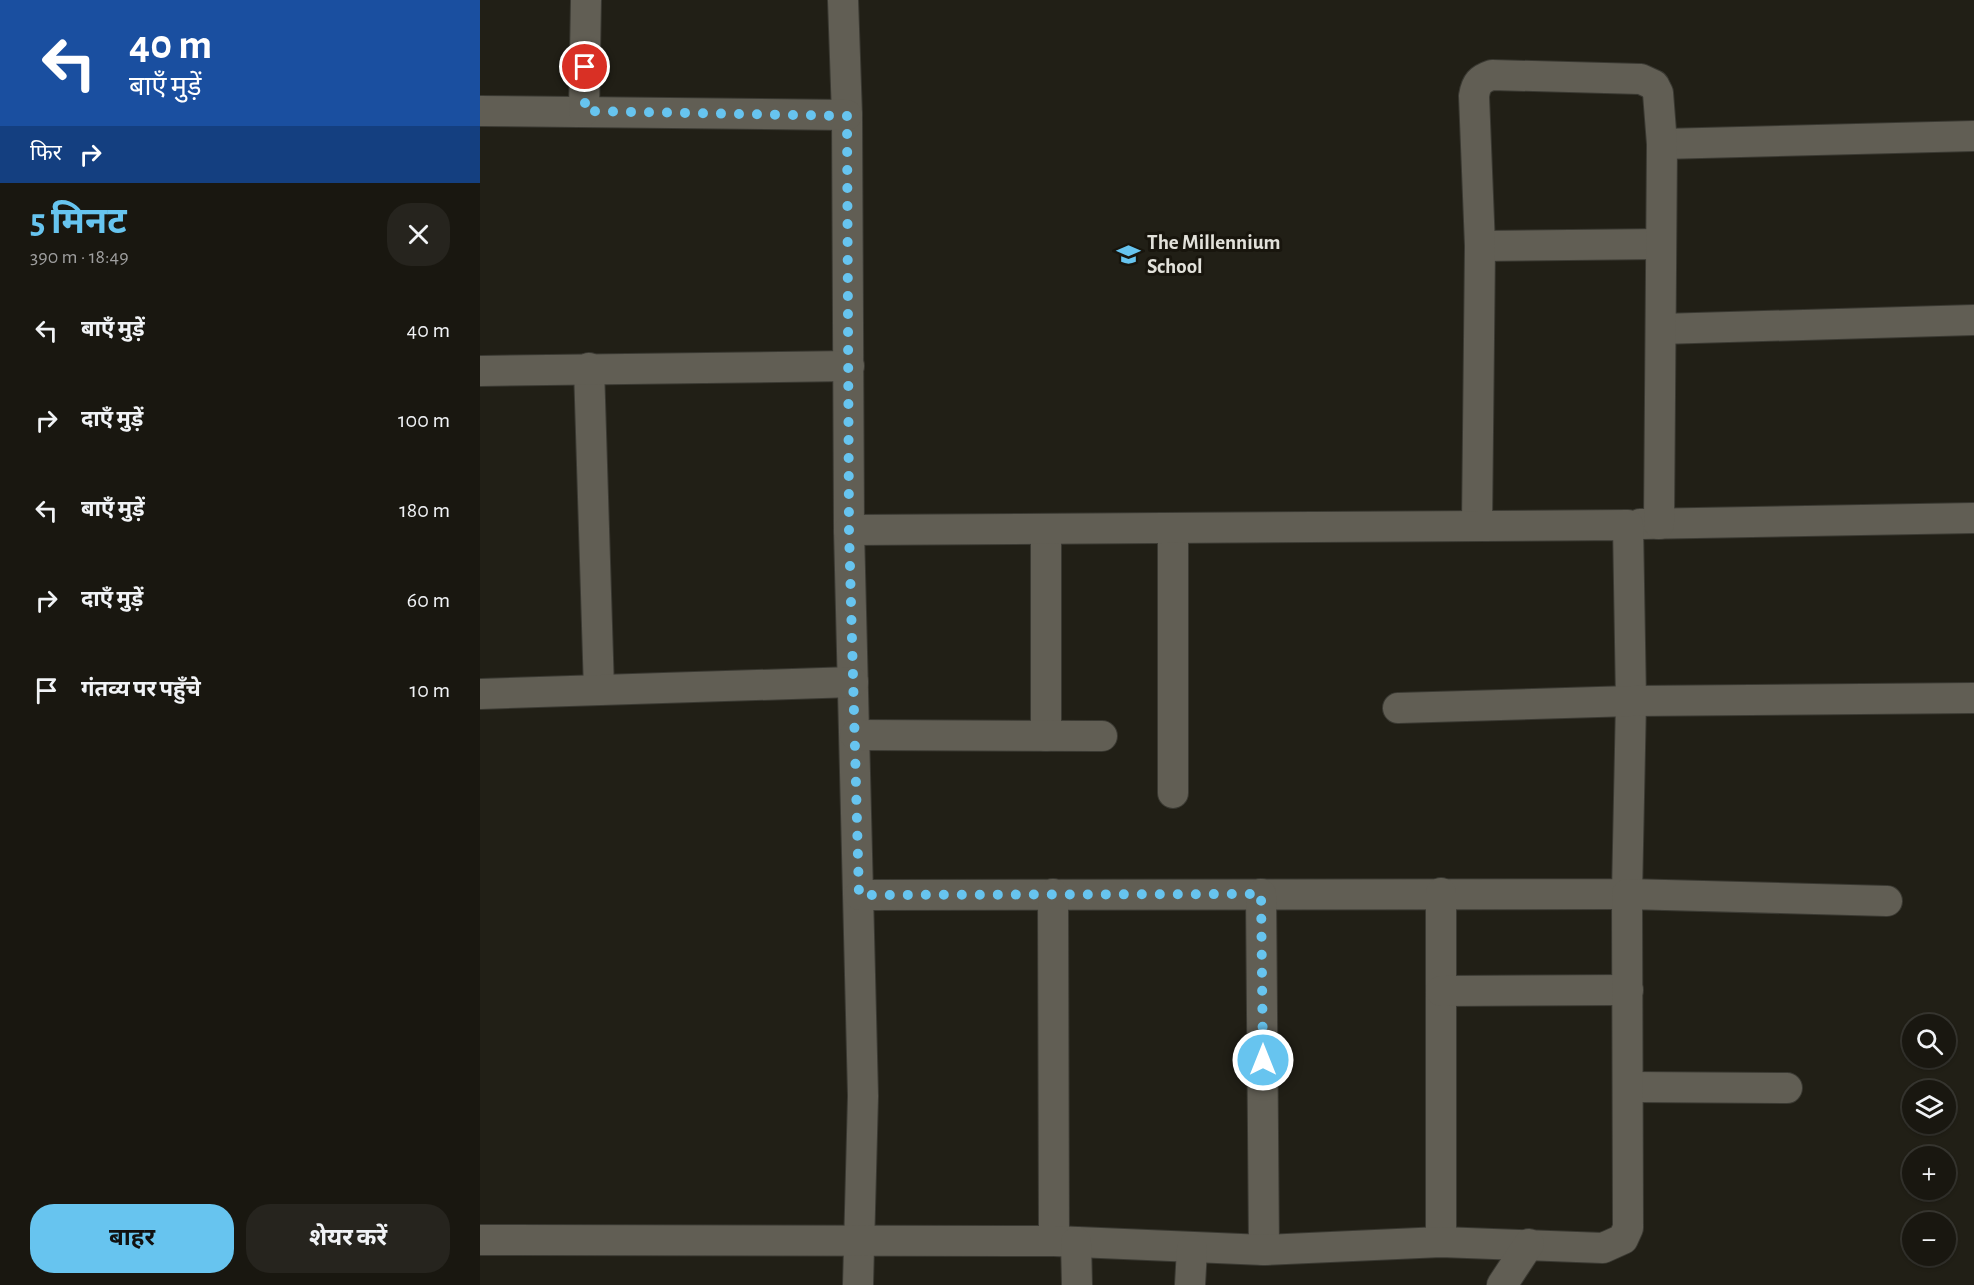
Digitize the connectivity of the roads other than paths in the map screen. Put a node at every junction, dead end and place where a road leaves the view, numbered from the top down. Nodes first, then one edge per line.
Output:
1 (586, 0) edge
2 (843, 0) edge
3 (480, 111) edge
4 (585, 111) junction
5 (847, 116) junction
6 (1974, 136) edge
7 (1662, 144) junction
8 (1661, 244) junction
9 (1480, 246) junction
10 (1974, 320) edge
11 (1661, 329) junction
12 (849, 366) junction
13 (589, 368) junction
14 (480, 371) edge
15 (1974, 518) edge
16 (1659, 524) junction
17 (1628, 525) junction
18 (1478, 526) junction
19 (1046, 528) junction
20 (1173, 528) junction
21 (849, 530) junction
22 (853, 682) junction
23 (599, 690) junction
24 (480, 694) edge
25 (1974, 698) edge
26 (1631, 701) junction
27 (1398, 708) dead end
28 (855, 735) junction
29 (1046, 736) junction
30 (1102, 736) dead end
31 (1173, 793) dead end
32 (1441, 893) junction
33 (1053, 894) junction
34 (1261, 894) junction
35 (1627, 894) junction
36 (859, 895) junction
37 (1887, 902) dead end
38 (1628, 990) junction
39 (1441, 991) junction
40 (1629, 1087) junction
41 (1787, 1088) dead end
42 (480, 1240) edge
43 (859, 1241) junction
44 (1065, 1242) junction
45 (1441, 1242) junction
46 (1529, 1244) junction
47 (1192, 1249) junction
48 (1264, 1250) junction
49 (858, 1285) edge
50 (1077, 1285) edge
51 (1190, 1285) edge
52 (1502, 1285) edge

1 - 4 street
2 - 5 street
3 - 4 street
4 - 5 street
5 - 12 street
6 - 7 street
7 - 8 street
7 - 9 street
8 - 9 street
8 - 11 street
9 - 18 street
10 - 11 street
11 - 16 street
12 - 13 street
12 - 21 street
13 - 14 street
13 - 23 street
15 - 16 street
16 - 17 street
17 - 18 street
17 - 26 street
18 - 20 street
19 - 20 street
19 - 21 street
19 - 29 street
20 - 31 street
21 - 22 street
22 - 23 street
22 - 28 street
23 - 24 street
25 - 26 street
26 - 27 street
26 - 35 street
28 - 29 street
28 - 36 street
29 - 30 street
32 - 34 street
32 - 35 street
32 - 39 street
33 - 34 street
33 - 36 street
33 - 44 street
34 - 48 street
35 - 37 street
35 - 38 street
36 - 43 street
38 - 39 street
38 - 40 street
39 - 45 street
40 - 41 street
40 - 46 street
42 - 43 street
43 - 44 street
43 - 49 street
44 - 47 street
44 - 50 street
45 - 46 street
45 - 48 street
46 - 52 street
47 - 48 street
47 - 51 street

